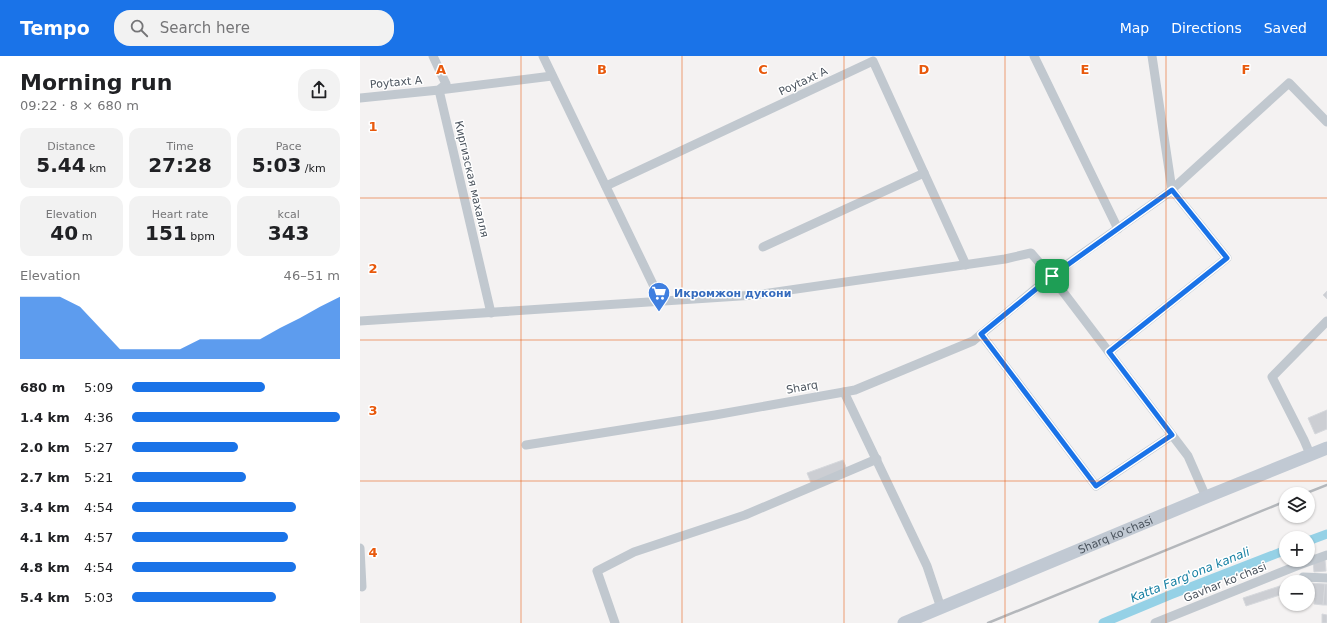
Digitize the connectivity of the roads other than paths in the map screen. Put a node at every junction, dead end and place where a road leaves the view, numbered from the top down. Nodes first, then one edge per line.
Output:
1 (434, 56) edge
2 (543, 56) edge
3 (1034, 56) edge
4 (1152, 56) edge
5 (872, 59) edge
6 (552, 76) junction
7 (439, 90) junction
8 (360, 98) edge
9 (1327, 122) edge
10 (924, 173) junction
11 (606, 186) junction
12 (1172, 190) junction
13 (1118, 229) junction
14 (763, 247) dead end
15 (966, 265) junction
16 (1052, 276) junction
17 (661, 301) junction
18 (491, 313) junction
19 (360, 321) edge
20 (1327, 322) edge
21 (981, 334) junction
22 (1109, 352) junction
23 (844, 392) junction
24 (1172, 435) junction
25 (526, 445) dead end
26 (1327, 448) edge
27 (1310, 454) junction
28 (877, 459) junction
29 (1206, 497) junction
30 (360, 548) edge
31 (1327, 555) edge
32 (1315, 578) edge
33 (1327, 578) edge
34 (362, 587) dead end
35 (941, 608) junction
36 (615, 623) edge
37 (904, 623) edge
38 (1155, 623) edge

1 - 7 street, Киргизская махалля
2 - 6 street
3 - 13 street
4 - 12 street
5 - 10 street, Poytaxt A
5 - 11 street, Poytaxt A
6 - 7 street, Poytaxt A
6 - 11 street
7 - 8 street, Poytaxt A
7 - 18 street, Киргизская махалля
9 - 12 street, Sharq
10 - 14 street
10 - 15 street, Poytaxt A
11 - 17 street
12 - 13 street, Sharq
12 - 22 street
13 - 16 street, Sharq
15 - 16 street
15 - 17 street
16 - 21 street, Sharq
16 - 22 street
17 - 18 street
18 - 19 street
20 - 27 street
21 - 23 street, Sharq
21 - 24 street
22 - 24 street
23 - 25 street, Sharq
23 - 28 street
24 - 29 street
26 - 27 main road, Sharq ko'chasi
27 - 29 main road, Sharq ko'chasi
28 - 35 street
28 - 36 street
29 - 35 main road, Sharq ko'chasi
30 - 34 street
31 - 38 street, Gavhar koʻchasi
32 - 33 street
35 - 37 main road, Sharq ko'chasi

